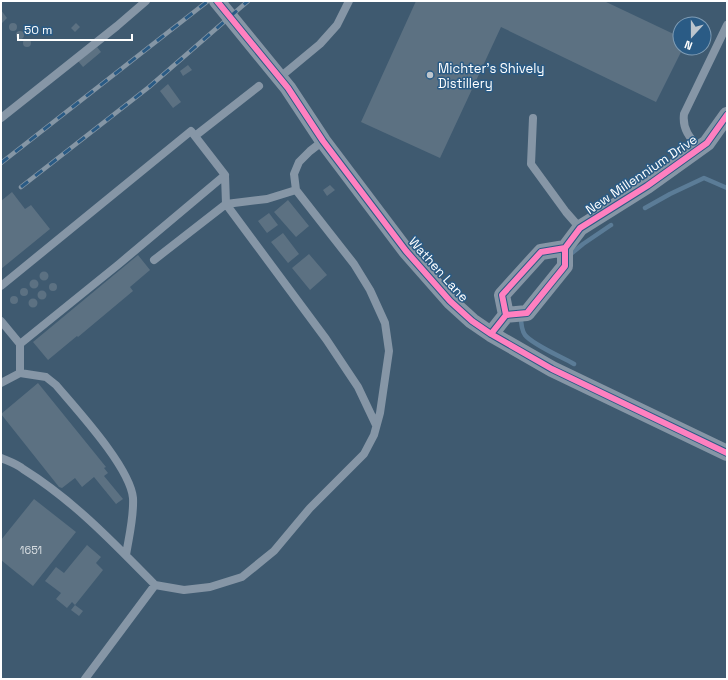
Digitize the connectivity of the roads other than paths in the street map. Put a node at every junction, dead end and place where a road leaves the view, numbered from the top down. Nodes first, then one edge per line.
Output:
1 (146, 1) edge
2 (217, 1) edge
3 (348, 1) edge
4 (727, 25) edge
5 (279, 78) junction
6 (259, 86) dead end
7 (727, 115) edge
8 (1, 118) edge
9 (533, 118) dead end
10 (195, 136) junction
11 (323, 141) junction
12 (699, 148) junction
13 (225, 175) junction
14 (296, 190) junction
15 (226, 204) junction
16 (580, 228) junction
17 (565, 248) junction
18 (154, 260) dead end
19 (1, 286) edge
20 (506, 315) junction
21 (1, 321) edge
22 (491, 334) junction
23 (20, 344) junction
24 (20, 373) junction
25 (1, 383) edge
26 (376, 425) junction
27 (727, 453) edge
28 (1, 458) edge
29 (126, 555) junction
30 (155, 585) junction
31 (85, 679) edge

1 - 8 lane
2 - 5 street, Wathen Lane
3 - 5 lane
4 - 12 lane
5 - 11 street, Wathen Lane
6 - 10 lane
7 - 12 street, New Millennium Drive
9 - 16 lane
10 - 13 lane
10 - 19 lane
11 - 14 lane
11 - 22 street, Wathen Lane
12 - 16 street, New Millennium Drive
13 - 15 lane
13 - 23 lane
14 - 15 lane
14 - 26 lane
15 - 18 lane
15 - 26 lane
16 - 17 street, New Millennium Drive
17 - 20 street
17 - 20 street
20 - 22 street
21 - 23 lane
22 - 27 street, Wathen Lane
23 - 24 lane
24 - 25 lane
24 - 29 lane
26 - 30 lane
28 - 29 lane
29 - 30 lane
30 - 31 lane

